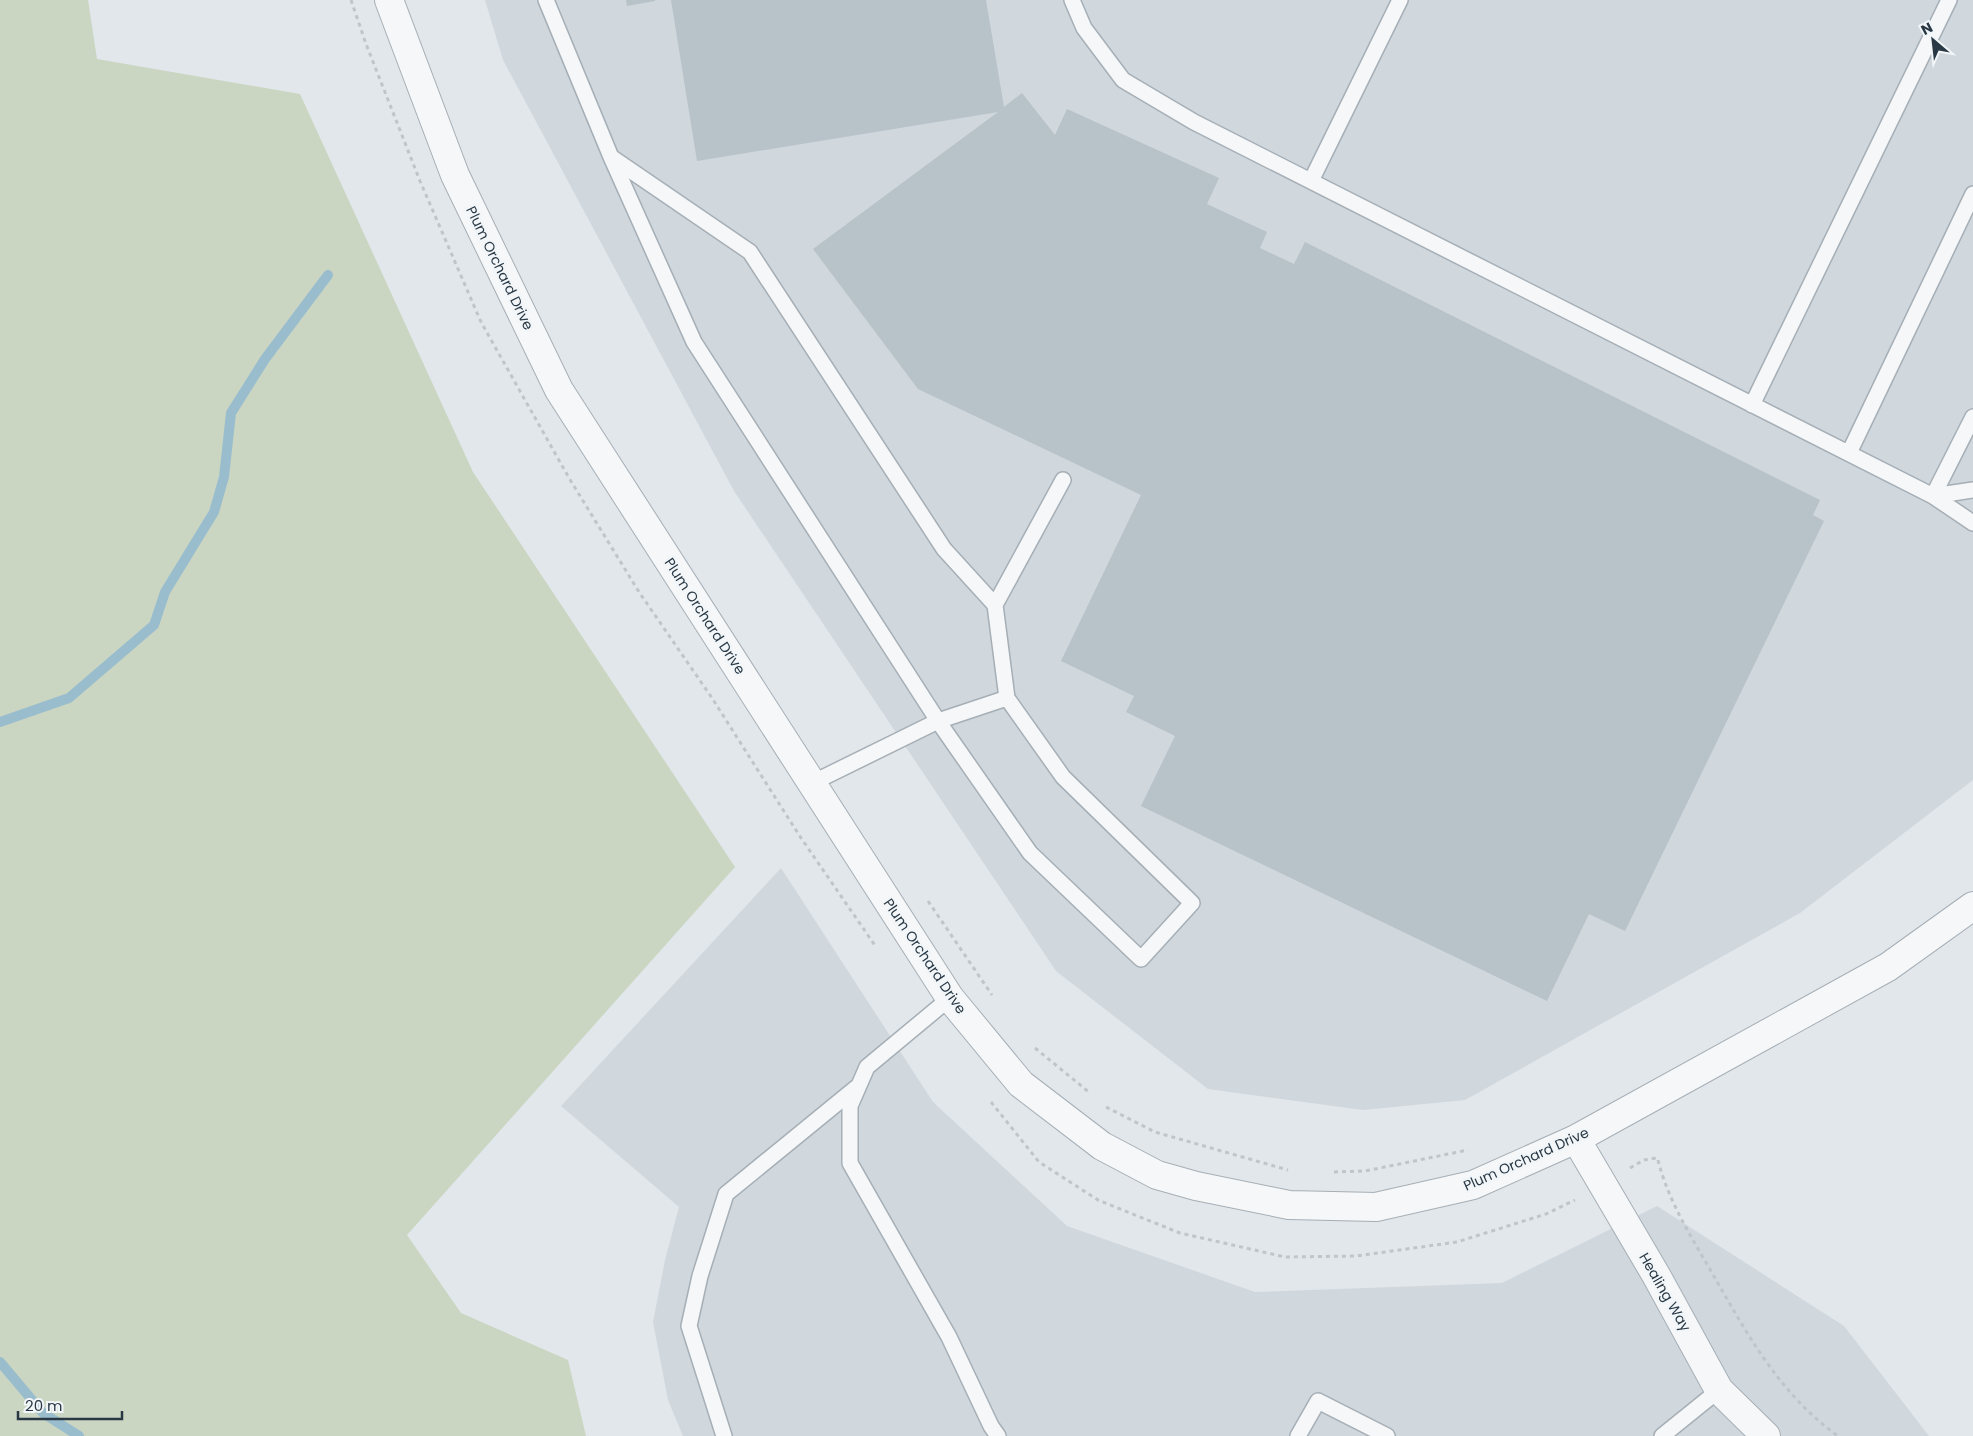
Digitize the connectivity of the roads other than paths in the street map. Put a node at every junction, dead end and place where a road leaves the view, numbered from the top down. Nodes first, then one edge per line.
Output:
1 (389, 0) edge
2 (546, 0) edge
3 (1072, 0) edge
4 (1400, 0) edge
5 (1950, 0) edge
6 (611, 157) junction
7 (1311, 182) junction
8 (1973, 194) edge
9 (1752, 405) junction
10 (1973, 417) edge
11 (1849, 453) junction
12 (1062, 480) dead end
13 (1973, 490) edge
14 (1933, 496) junction
15 (1973, 523) edge
16 (995, 605) junction
17 (1007, 698) junction
18 (938, 721) junction
19 (812, 783) junction
20 (1973, 906) edge
21 (950, 998) junction
22 (860, 1084) junction
23 (1576, 1139) junction
24 (1719, 1390) junction
25 (724, 1436) edge
26 (998, 1436) edge
27 (1298, 1436) edge
28 (1387, 1436) edge
29 (1662, 1436) edge
30 (1766, 1436) edge

1 - 19 street, Plum Orchard Drive
2 - 6 lane
3 - 7 lane
4 - 7 lane
5 - 9 lane
6 - 16 lane
6 - 18 lane
7 - 9 lane
8 - 11 lane
9 - 11 lane
10 - 14 lane
11 - 14 lane
12 - 16 lane
13 - 14 lane
14 - 15 lane
16 - 17 lane
17 - 18 lane
17 - 18 lane
18 - 19 lane
19 - 21 street, Plum Orchard Drive
20 - 23 street, Plum Orchard Drive
21 - 22 lane
21 - 23 street, Plum Orchard Drive
22 - 25 lane
22 - 26 lane
23 - 24 street, Healing Way
24 - 29 lane
24 - 30 street, Healing Way
27 - 28 lane

